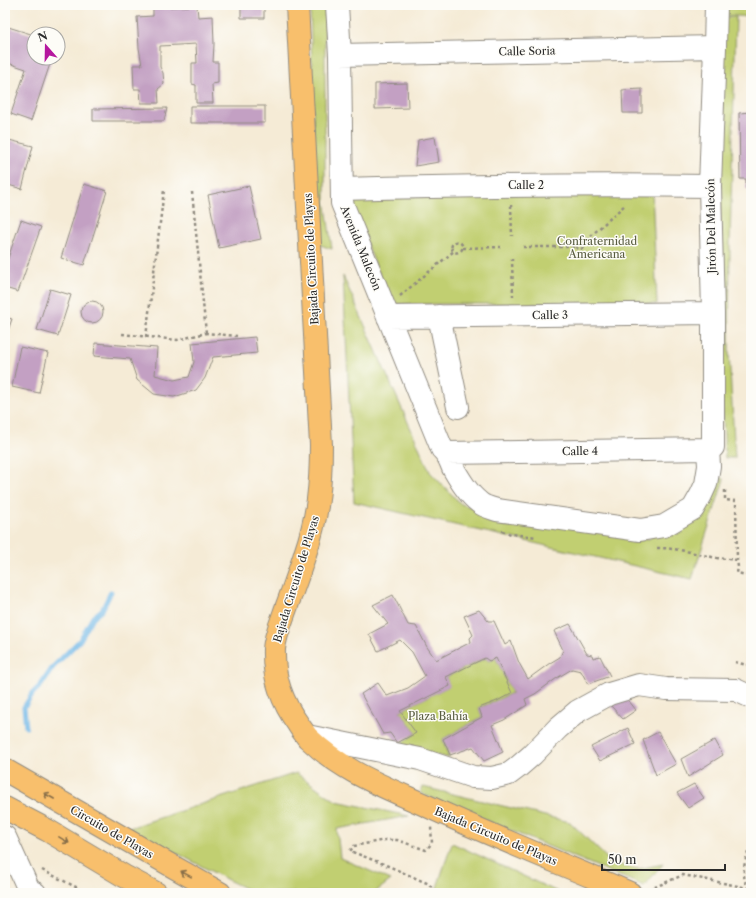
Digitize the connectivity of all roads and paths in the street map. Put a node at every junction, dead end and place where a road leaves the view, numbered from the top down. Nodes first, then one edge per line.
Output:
1 (297, 5) edge
2 (337, 5) edge
3 (716, 5) edge
4 (715, 46) junction
5 (340, 55) junction
6 (510, 185) junction
7 (710, 186) junction
8 (342, 189) junction
9 (164, 190) dead end
10 (192, 192) dead end
11 (627, 203) dead end
12 (512, 236) dead end
13 (584, 243) junction
14 (501, 247) dead end
15 (523, 247) dead end
16 (576, 247) junction
17 (463, 248) junction
18 (454, 251) junction
19 (512, 258) dead end
20 (386, 313) junction
21 (713, 313) junction
22 (514, 315) junction
23 (440, 316) junction
24 (206, 333) junction
25 (122, 334) dead end
26 (237, 336) dead end
27 (146, 337) junction
28 (458, 407) dead end
29 (710, 448) junction
30 (446, 453) junction
31 (725, 487) dead end
32 (751, 576) edge
33 (735, 662) dead end
34 (751, 666) edge
35 (751, 697) edge
36 (323, 735) junction
37 (5, 770) edge
38 (429, 807) junction
39 (5, 808) edge
40 (5, 837) edge
41 (751, 845) edge
42 (40, 869) dead end
43 (748, 888) junction
44 (751, 890) edge
45 (31, 892) edge
46 (88, 893) edge
47 (156, 893) edge
48 (220, 893) edge
49 (422, 893) edge
50 (630, 893) edge
51 (652, 893) edge

1 - 36 main road, Bajada Circuito de Playas
2 - 5 street, Avenida Malecón
3 - 4 street, Jirón Del Malecón
4 - 5 street, Calle Soria
4 - 7 street, Jirón Del Malecón
5 - 8 street, Avenida Malecón
6 - 7 street, Calle 2
6 - 8 street, Calle 2
6 - 12 path
7 - 21 street, Jirón Del Malecón
8 - 20 street, Avenida Malecón
9 - 27 path
10 - 24 path
11 - 13 path
13 - 16 path
13 - 16 path
14 - 17 path
15 - 16 path
17 - 18 path
17 - 18 path
18 - 20 path
19 - 22 path
20 - 23 street, Calle 3
20 - 30 street, Avenida Malecón
21 - 22 street, Calle 3
21 - 29 street, Jirón Del Malecón
22 - 23 street, Calle 3
23 - 28 street
24 - 26 path
24 - 27 path
25 - 27 path
29 - 30 street, Calle 4
29 - 30 street, Avenida Malecón
31 - 32 path
33 - 34 path
35 - 36 street
36 - 38 main road, Bajada Circuito de Playas
48 -> 37 main road, Circuito de Playas
38 - 49 path
38 - 50 main road, Bajada Circuito de Playas
39 -> 47 main road
40 - 45 street
41 - 43 path
42 - 46 path
43 - 44 path
43 - 51 path

